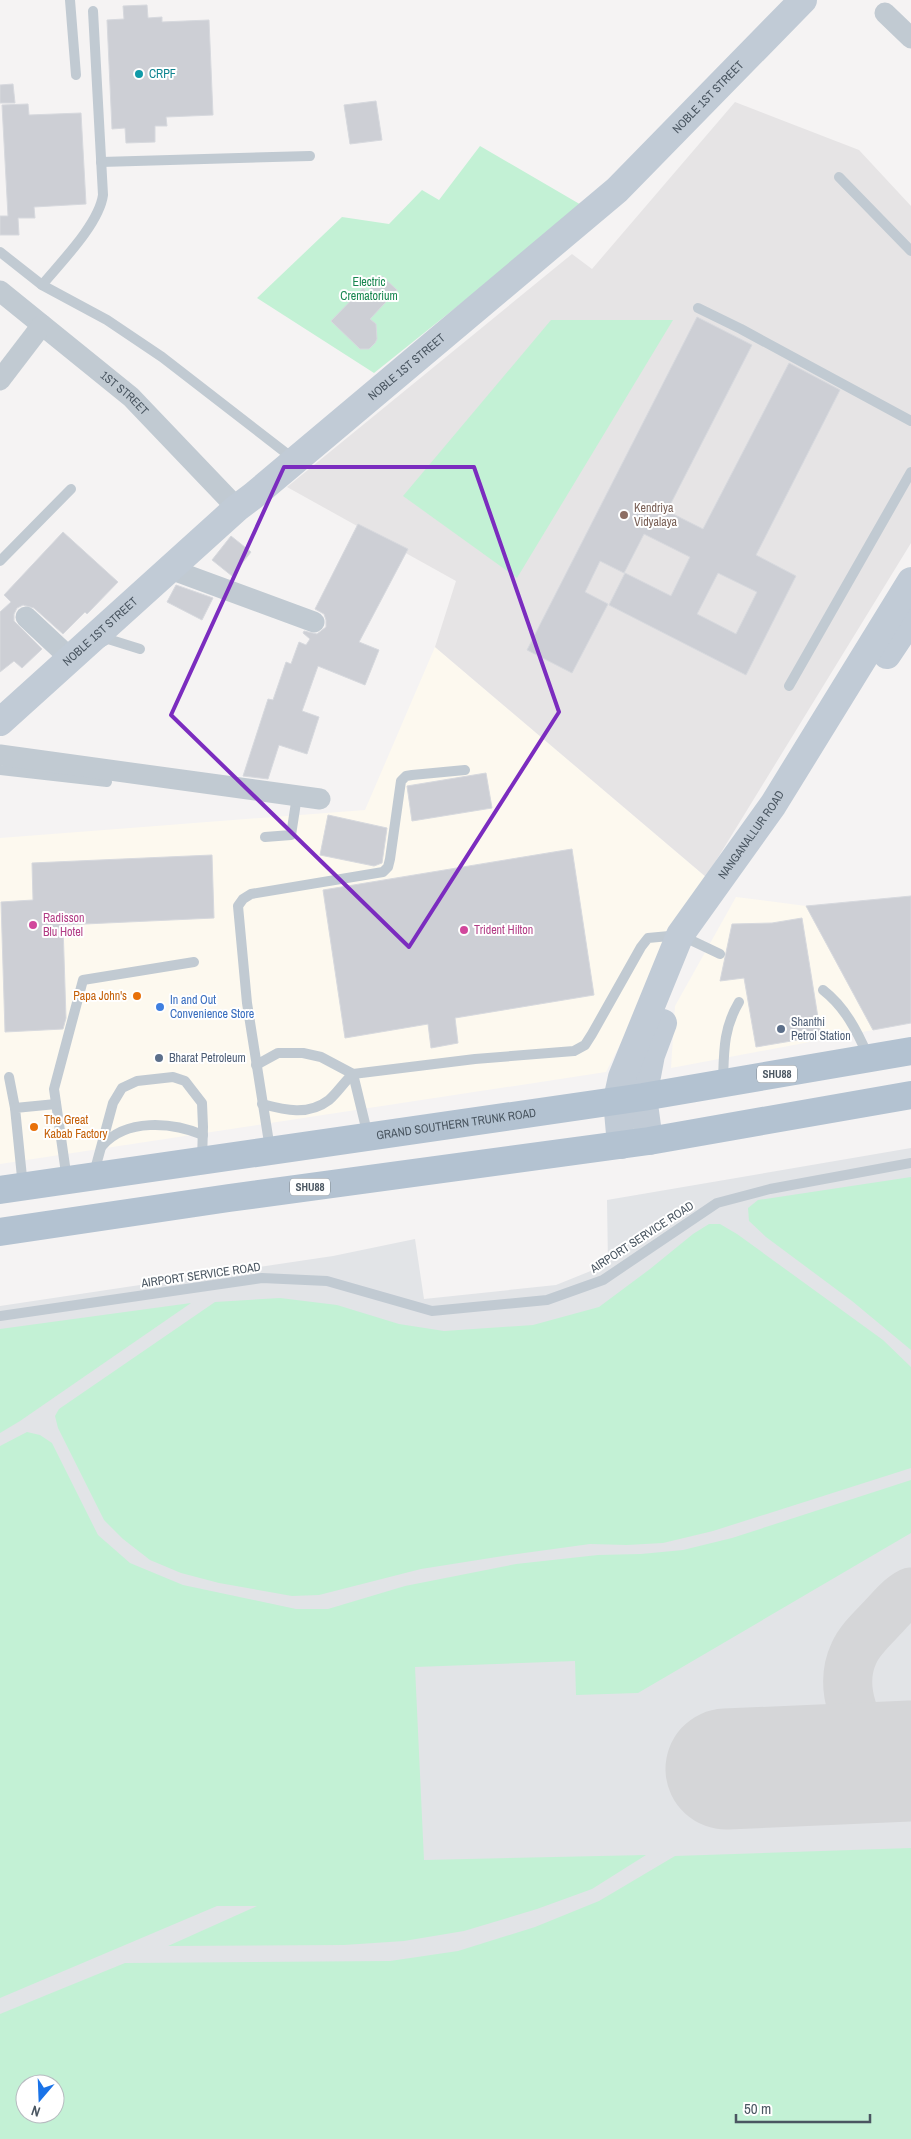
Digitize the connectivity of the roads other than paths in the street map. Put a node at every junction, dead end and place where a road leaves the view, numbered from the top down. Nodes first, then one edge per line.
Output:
1 (70, 0) edge
2 (803, 0) edge
3 (93, 11) dead end
4 (885, 13) dead end
5 (911, 38) edge
6 (76, 76) dead end
7 (310, 156) dead end
8 (101, 162) junction
9 (839, 177) dead end
10 (911, 251) edge
11 (0, 252) edge
12 (42, 285) junction
13 (0, 291) edge
14 (698, 308) dead end
15 (42, 325) junction
16 (0, 380) edge
17 (911, 421) edge
18 (296, 460) junction
19 (911, 472) edge
20 (71, 489) dead end
21 (237, 508) junction
22 (0, 561) edge
23 (170, 569) junction
24 (911, 581) edge
25 (26, 617) dead end
26 (911, 619) edge
27 (314, 622) dead end
28 (90, 648) junction
29 (140, 649) dead end
30 (789, 686) dead end
31 (1, 720) edge
32 (0, 755) edge
33 (0, 770) edge
34 (465, 770) dead end
35 (798, 778) junction
36 (107, 782) dead end
37 (297, 796) junction
38 (320, 799) dead end
39 (266, 836) dead end
40 (687, 939) junction
41 (720, 954) dead end
42 (194, 962) dead end
43 (823, 990) dead end
44 (739, 1002) dead end
45 (911, 1051) edge
46 (869, 1058) junction
47 (256, 1066) junction
48 (353, 1074) junction
49 (9, 1077) dead end
50 (724, 1083) junction
51 (911, 1095) edge
52 (630, 1099) junction
53 (56, 1104) junction
54 (262, 1104) junction
55 (15, 1108) junction
56 (368, 1136) junction
57 (649, 1141) junction
58 (621, 1145) junction
59 (101, 1147) junction
60 (202, 1148) junction
61 (270, 1150) junction
62 (911, 1163) edge
63 (93, 1177) junction
64 (67, 1181) junction
65 (12, 1188) edge
66 (0, 1232) edge
67 (0, 1316) edge

1 - 6 lane
2 - 18 street, NOBLE 1ST STREET
3 - 8 lane
4 - 5 street
7 - 8 lane
8 - 12 lane
9 - 10 lane
11 - 12 lane
12 - 18 lane
13 - 15 street, 1ST STREET
14 - 17 lane
15 - 16 street
15 - 21 street, 1ST STREET
18 - 21 street, NOBLE 1ST STREET
19 - 30 lane
20 - 22 lane
21 - 23 street, NOBLE 1ST STREET
23 - 27 street
23 - 28 street, NOBLE 1ST STREET
24 - 35 street, NANGANALLUR ROAD
25 - 28 street
26 - 35 street, NANGANALLUR ROAD
28 - 29 lane
28 - 31 street, NOBLE 1ST STREET
32 - 37 street
33 - 36 lane
34 - 47 lane
35 - 40 street, NANGANALLUR ROAD
37 - 38 street
37 - 39 lane
40 - 41 lane
40 - 48 lane
40 - 52 street, NANGANALLUR ROAD
42 - 53 lane
43 - 46 lane
44 - 50 lane
45 - 46 main road, GRAND SOUTHERN TRUNK ROAD / SHU88
46 - 50 main road, GRAND SOUTHERN TRUNK ROAD / SHU88
47 - 48 lane
47 - 54 lane
48 - 54 lane
48 - 56 lane
49 - 55 lane
50 - 52 main road, GRAND SOUTHERN TRUNK ROAD / SHU88
51 - 57 main road, SHU88
52 - 56 main road, GRAND SOUTHERN TRUNK ROAD / SHU88
52 - 57 street
52 - 58 street
53 - 55 lane
53 - 64 lane
54 - 61 lane
55 - 65 lane
56 - 61 main road, GRAND SOUTHERN TRUNK ROAD / SHU88
57 - 58 main road, SHU88
58 - 66 main road, SHU88
59 - 60 lane
59 - 60 lane
59 - 63 lane
60 - 61 main road, GRAND SOUTHERN TRUNK ROAD / SHU88
60 - 63 main road, GRAND SOUTHERN TRUNK ROAD / SHU88
62 - 67 lane, AIRPORT SERVICE ROAD
63 - 64 main road, GRAND SOUTHERN TRUNK ROAD / SHU88
64 - 65 main road, GRAND SOUTHERN TRUNK ROAD / SHU88

